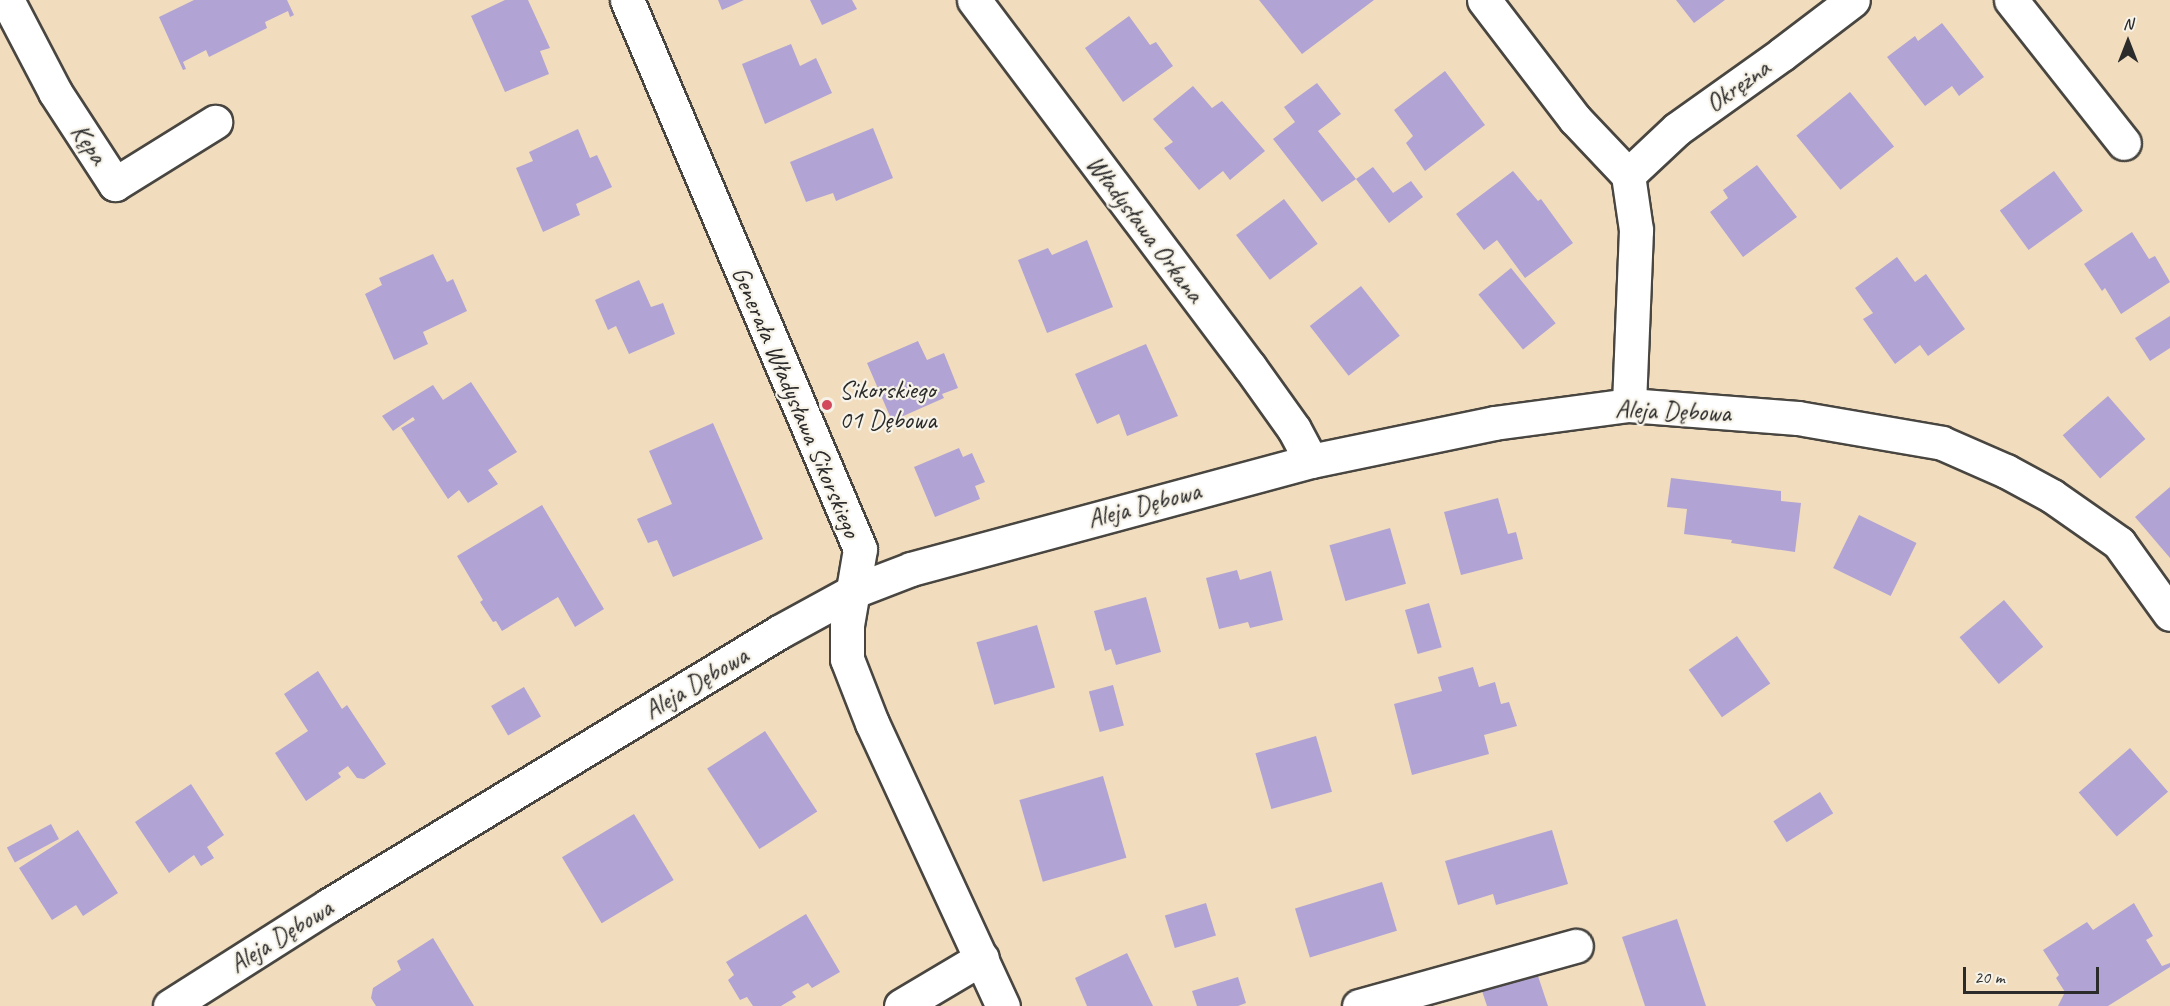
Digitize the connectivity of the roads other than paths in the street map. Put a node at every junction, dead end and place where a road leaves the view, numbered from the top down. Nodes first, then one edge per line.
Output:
1 (7, 0) edge
2 (627, 0) edge
3 (974, 0) edge
4 (1484, 0) edge
5 (1853, 0) edge
6 (2011, 0) edge
7 (215, 122) dead end
8 (2124, 143) dead end
9 (1628, 175) junction
10 (1629, 405) junction
11 (1311, 461) junction
12 (854, 591) junction
13 (2170, 614) edge
14 (1576, 946) dead end
15 (982, 958) junction
16 (170, 1006) edge
17 (901, 1006) edge
18 (1003, 1006) edge
19 (1359, 1006) edge

1 - 7 street, Kępa
2 - 12 street, Generała Władysława Sikorskiego
3 - 11 street, Władysława Orkana
4 - 9 street
5 - 9 street, Okrężna
6 - 8 street
9 - 10 street
10 - 11 street, Aleja Dębowa
10 - 13 street, Aleja Dębowa
11 - 12 street, Aleja Dębowa
12 - 15 street, Generała Władysława Sikorskiego
12 - 16 street, Aleja Dębowa
14 - 19 street
15 - 17 street
15 - 18 street, Generała Władysława Sikorskiego

